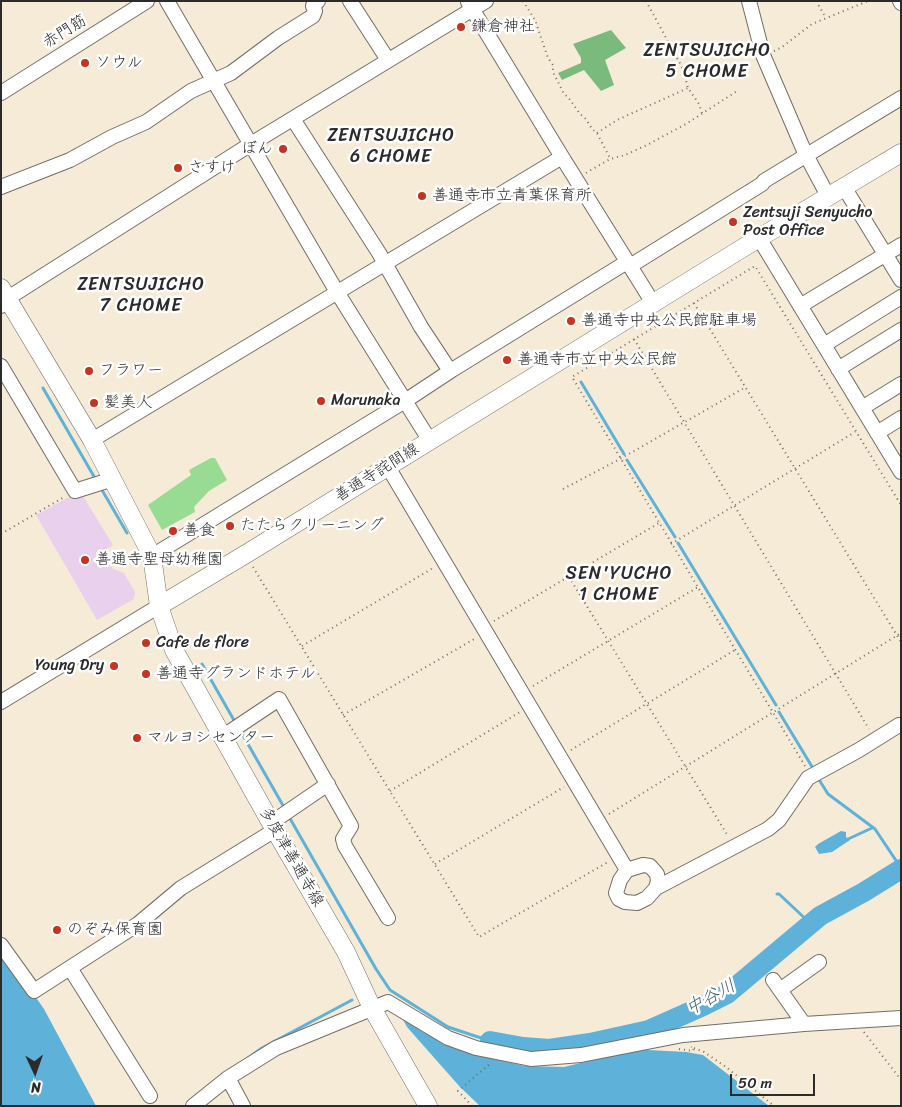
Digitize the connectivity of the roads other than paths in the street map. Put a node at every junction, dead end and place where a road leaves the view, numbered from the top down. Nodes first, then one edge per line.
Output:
1 (147, 1) edge
2 (167, 1) edge
3 (318, 1) edge
4 (350, 1) edge
5 (486, 1) edge
6 (749, 1) edge
7 (470, 5) edge
8 (388, 60) junction
9 (215, 82) junction
10 (1, 93) edge
11 (901, 98) edge
12 (293, 119) junction
13 (252, 144) junction
14 (901, 153) edge
15 (806, 156) junction
16 (562, 157) junction
17 (1, 187) edge
18 (844, 187) junction
19 (828, 196) junction
20 (759, 238) junction
21 (901, 245) edge
22 (885, 255) junction
23 (385, 263) junction
24 (629, 264) junction
25 (901, 280) edge
26 (337, 292) junction
27 (3, 297) edge
28 (901, 298) edge
29 (653, 303) junction
30 (800, 306) junction
31 (901, 330) edge
32 (824, 345) junction
33 (1, 366) edge
34 (838, 369) junction
35 (450, 372) junction
36 (901, 384) edge
37 (405, 401) junction
38 (862, 408) junction
39 (901, 418) edge
40 (877, 433) junction
41 (92, 440) junction
42 (430, 441) junction
43 (388, 466) junction
44 (901, 472) edge
45 (113, 480) junction
46 (152, 556) junction
47 (158, 606) junction
48 (1, 702) edge
49 (901, 726) edge
50 (233, 730) junction
51 (328, 784) junction
52 (280, 820) junction
53 (628, 870) junction
54 (656, 888) junction
55 (388, 918) dead end
56 (1, 945) edge
57 (819, 962) dead end
58 (70, 968) junction
59 (372, 1008) junction
60 (901, 1018) edge
61 (804, 1024) junction
62 (228, 1078) junction
63 (150, 1096) dead end
64 (193, 1106) edge
65 (243, 1106) edge
66 (428, 1106) edge

1 - 10 street, 赤門筋
2 - 9 street
3 - 9 street
4 - 8 street
5 - 7 street
6 - 15 street
7 - 8 street
7 - 16 street
8 - 12 street
9 - 13 street
9 - 17 street
11 - 15 street
12 - 13 street
12 - 23 street
13 - 26 street
13 - 27 street
14 - 18 main road, 善通寺詫間線
15 - 19 street
15 - 24 street
16 - 23 street
16 - 24 street
18 - 19 main road, 善通寺詫間線
18 - 22 street
19 - 20 main road, 善通寺詫間線
20 - 29 main road, 善通寺詫間線
20 - 30 street
21 - 22 street
22 - 25 street
22 - 30 street
23 - 26 street
23 - 35 street
24 - 29 street
24 - 35 street
26 - 37 street
26 - 41 street
27 - 41 main road
28 - 32 street
29 - 42 main road, 善通寺詫間線
30 - 32 street
31 - 34 street
32 - 34 street
33 - 45 street
34 - 38 street
35 - 37 street
36 - 38 street
37 - 42 street
37 - 46 street
38 - 40 street
39 - 40 street
40 - 44 street
41 - 45 main road
42 - 43 main road, 善通寺詫間線
43 - 47 main road, 善通寺詫間線
43 - 53 street
45 - 46 main road
46 - 47 main road
47 - 48 street
47 - 50 main road, 多度津善通寺線
49 - 54 street
50 - 51 street
50 - 52 main road, 多度津善通寺線
51 - 52 street
51 - 55 street
52 - 58 street
52 - 59 main road, 多度津善通寺線
53 - 54 street
53 - 54 street
56 - 58 street
57 - 61 street
58 - 63 street
59 - 61 street
59 - 62 street
59 - 66 main road, 多度津善通寺線
60 - 61 street
62 - 64 street
62 - 65 street

